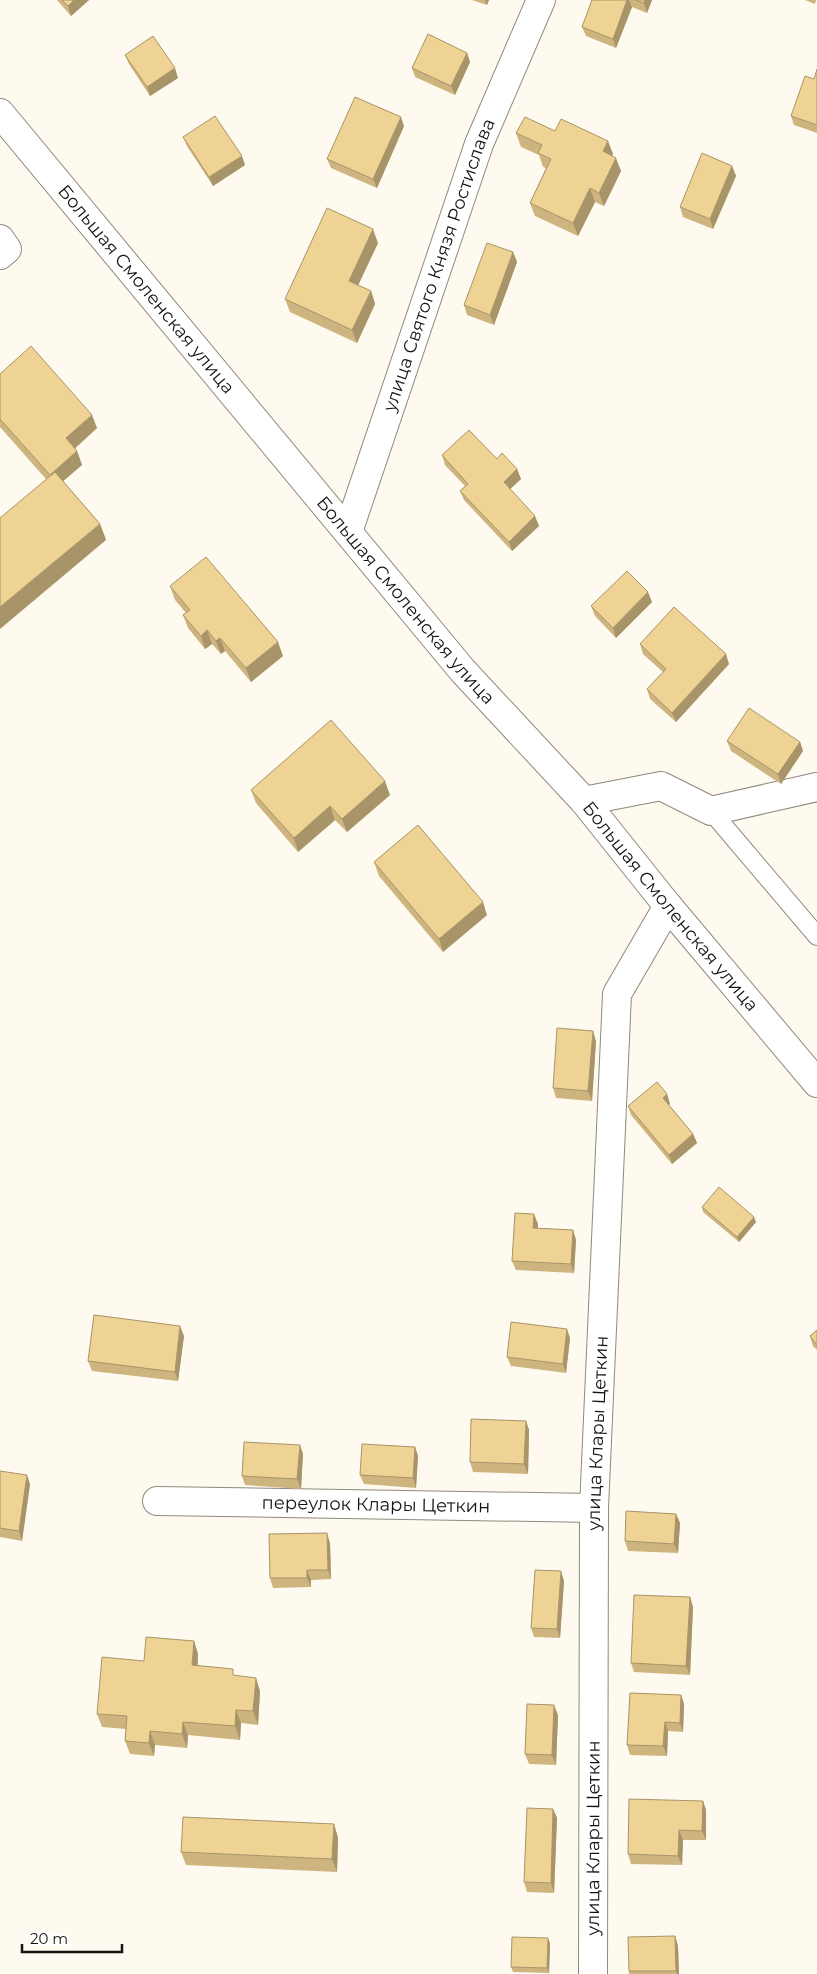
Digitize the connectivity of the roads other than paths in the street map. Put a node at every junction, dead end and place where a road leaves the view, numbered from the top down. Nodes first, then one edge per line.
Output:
1 (541, 0) edge
2 (0, 113) edge
3 (0, 239) edge
4 (0, 255) edge
5 (348, 532) junction
6 (817, 787) edge
7 (584, 801) junction
8 (712, 811) junction
9 (668, 906) junction
10 (817, 936) edge
11 (817, 1083) edge
12 (157, 1501) dead end
13 (594, 1508) junction
14 (593, 1974) edge

1 - 5 street, улица Святого Князя Ростислава
2 - 5 street, Большая Смоленская улица
3 - 4 street
5 - 7 street, Большая Смоленская улица
6 - 8 street
7 - 8 street
7 - 9 street, Большая Смоленская улица
8 - 10 lane
9 - 11 street, Большая Смоленская улица
9 - 13 street, улица Клары Цеткин
12 - 13 street, переулок Клары Цеткин
13 - 14 street, улица Клары Цеткин

